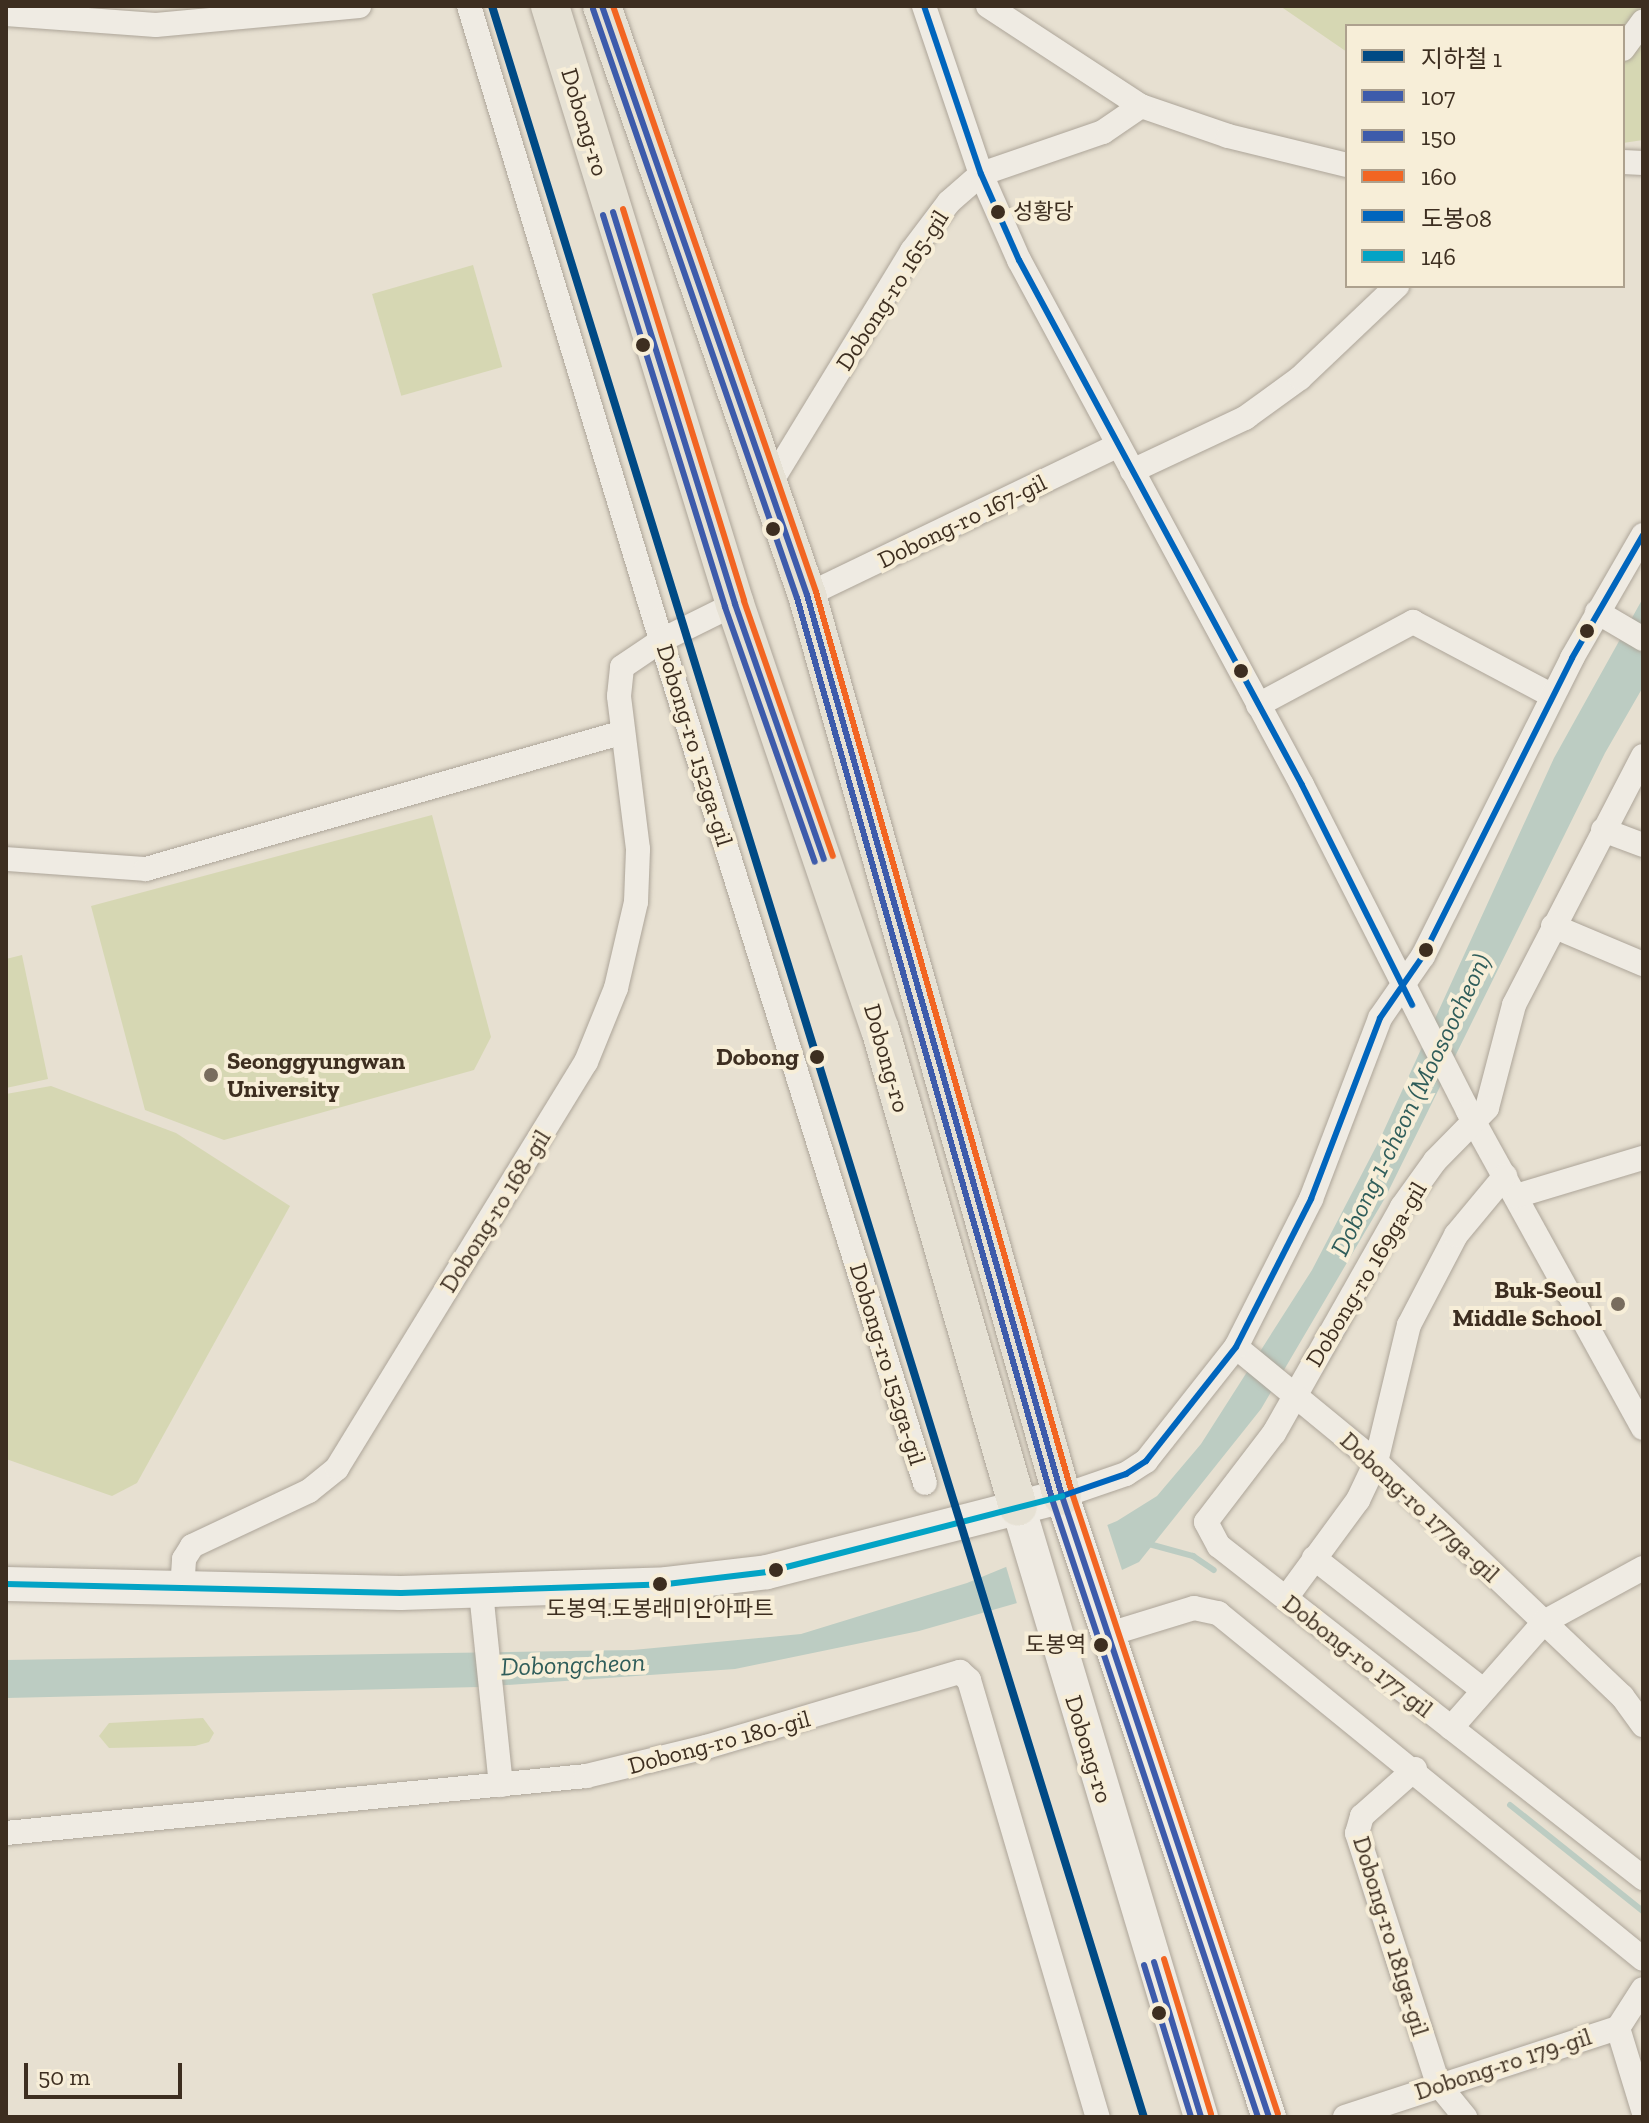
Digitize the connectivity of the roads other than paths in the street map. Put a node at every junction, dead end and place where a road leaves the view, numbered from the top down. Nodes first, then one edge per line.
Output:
1 (359, 6) edge
2 (469, 6) edge
3 (550, 6) edge
4 (602, 6) edge
5 (924, 6) edge
6 (988, 6) edge
7 (6, 14) edge
8 (1643, 21) edge
9 (1625, 46) edge
10 (1141, 106) junction
11 (1345, 165) edge
12 (981, 174) junction
13 (1395, 288) edge
14 (1117, 446) junction
15 (1132, 471) junction
16 (771, 482) junction
17 (1643, 535) edge
18 (807, 595) junction
19 (735, 604) junction
20 (1601, 615) junction
21 (1643, 639) edge
22 (662, 640) junction
23 (1553, 696) junction
24 (1258, 705) junction
25 (623, 732) junction
26 (1643, 756) edge
27 (1603, 830) junction
28 (1643, 845) edge
29 (6, 859) edge
30 (1553, 926) junction
31 (1643, 964) edge
32 (1406, 995) junction
33 (1471, 1117) junction
34 (1643, 1158) edge
35 (1511, 1186) junction
36 (1240, 1350) junction
37 (1293, 1393) junction
38 (1643, 1428) edge
39 (1376, 1462) junction
40 (925, 1483) dead end
41 (1066, 1508) junction
42 (1022, 1519) junction
43 (1314, 1558) junction
44 (1643, 1568) edge
45 (6, 1584) edge
46 (182, 1589) junction
47 (1286, 1598) junction
48 (482, 1608) junction
49 (1544, 1622) junction
50 (1105, 1629) junction
51 (1483, 1690) junction
52 (1643, 1725) edge
53 (1451, 1728) junction
54 (1415, 1769) junction
55 (501, 1776) junction
56 (6, 1833) edge
57 (1643, 1878) edge
58 (1643, 1959) edge
59 (1643, 1989) edge
60 (1618, 2028) junction
61 (1438, 2084) junction
62 (1643, 2110) edge
63 (1098, 2117) edge
64 (1201, 2117) edge
65 (1269, 2117) edge
66 (1345, 2117) edge
67 (1465, 2117) edge

1 - 7 street
2 - 22 street, Dobong-ro 152ga-gil
3 - 19 main road, Dobong-ro
4 - 16 main road, Dobong-ro
5 - 12 street
6 - 10 street
8 - 9 street
10 - 11 street
10 - 12 street, Dobong-ro 165-gil
12 - 14 street
12 - 16 street, Dobong-ro 165-gil
13 - 15 street
14 - 15 street
14 - 18 street, Dobong-ro 167-gil
15 - 24 street
16 - 18 main road, Dobong-ro
17 - 20 street
18 - 41 main road, Dobong-ro
19 - 22 street, Dobong-ro 168-gil
19 - 42 main road, Dobong-ro
20 - 21 street
20 - 23 street
22 - 25 street, Dobong-ro 168-gil
22 - 40 street, Dobong-ro 152ga-gil
23 - 24 street
23 - 32 street
24 - 32 street
25 - 29 street
25 - 46 street, Dobong-ro 168-gil
26 - 27 street
27 - 28 street
27 - 30 street
30 - 31 street
30 - 33 street
32 - 33 street
32 - 36 street
33 - 35 street
33 - 37 street, Dobong-ro 169ga-gil
34 - 35 street
35 - 38 street
35 - 39 street
36 - 37 street, Dobong-ro 177ga-gil
36 - 41 street
37 - 39 street, Dobong-ro 177ga-gil
37 - 47 street, Dobong-ro 177-gil
39 - 43 street
39 - 49 street, Dobong-ro 177ga-gil
41 - 42 main road
41 - 50 main road, Dobong-ro
42 - 48 main road
42 - 64 main road, Dobong-ro
43 - 47 street
43 - 51 street
44 - 49 street
45 - 46 main road
46 - 48 main road
47 - 53 street, Dobong-ro 177-gil
48 - 55 street
49 - 51 street
49 - 52 street, Dobong-ro 177ga-gil
50 - 54 street
50 - 65 main road, Dobong-ro
51 - 53 street
53 - 57 street, Dobong-ro 177-gil
54 - 58 street
54 - 61 street, Dobong-ro 181ga-gil
55 - 56 street, Dobong-ro 180-gil
55 - 63 street, Dobong-ro 180-gil
59 - 60 street, Dobong-ro 179-gil
60 - 61 street, Dobong-ro 179-gil
60 - 62 street
61 - 66 street, Dobong-ro 179-gil
61 - 67 street, Dobong-ro 181ga-gil

